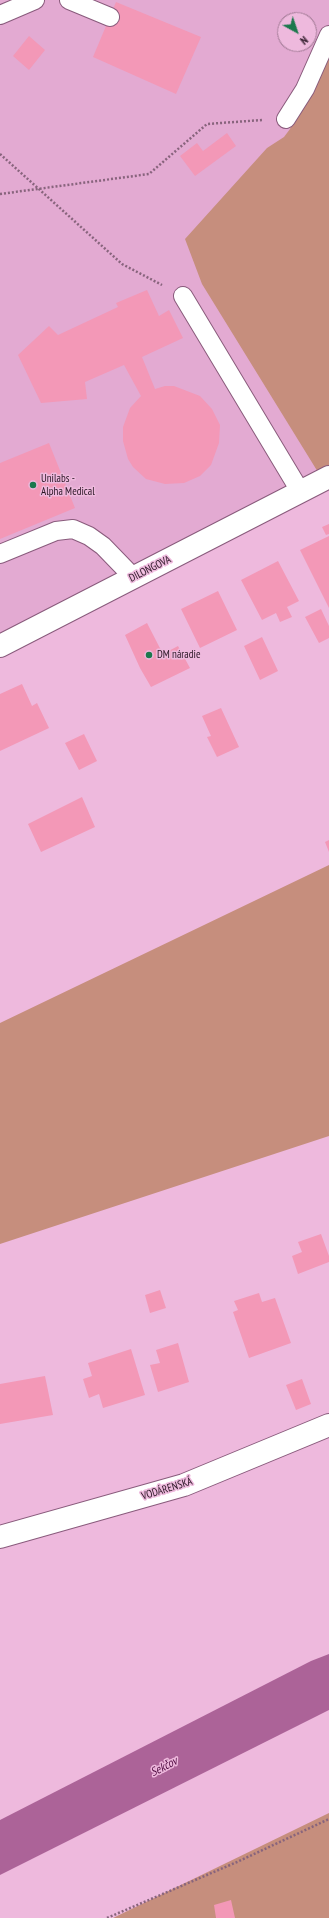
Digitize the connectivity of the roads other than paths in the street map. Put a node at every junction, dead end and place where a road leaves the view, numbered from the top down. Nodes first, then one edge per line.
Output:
1 (35, 0) edge
2 (69, 0) edge
3 (0, 15) edge
4 (110, 17) dead end
5 (329, 35) edge
6 (286, 119) road end
7 (183, 296) road end
8 (329, 477) edge
9 (300, 491) junction
10 (0, 554) edge
11 (133, 578) junction
12 (0, 646) edge
13 (329, 1425) edge
14 (0, 1537) edge

1 - 3 lane
2 - 4 lane
5 - 6 lane
7 - 9 lane
8 - 9 street, DILONGOVA
9 - 11 street, DILONGOVA
10 - 11 lane
11 - 12 street, DILONGOVA
13 - 14 street, VODÁRENSKÁ

